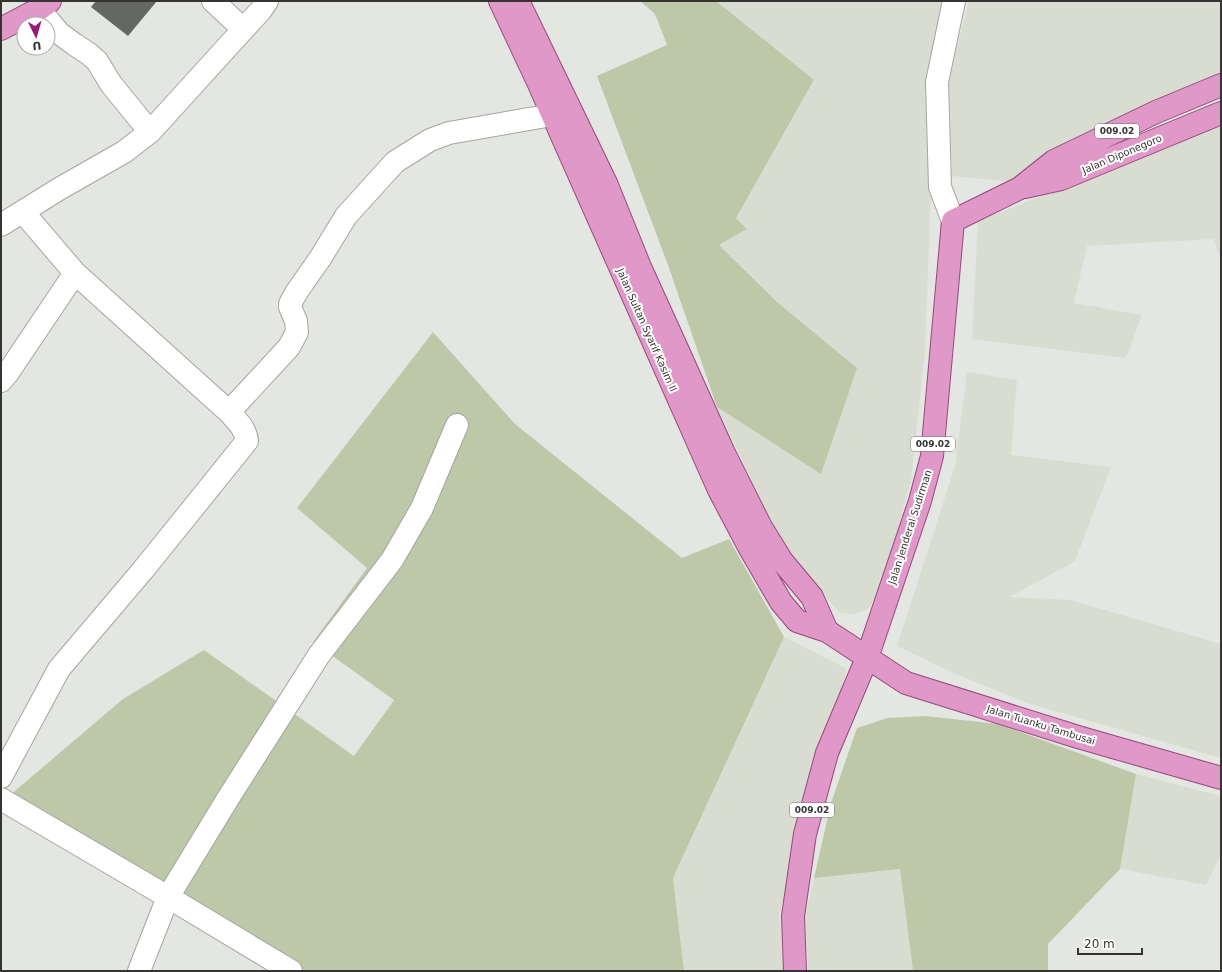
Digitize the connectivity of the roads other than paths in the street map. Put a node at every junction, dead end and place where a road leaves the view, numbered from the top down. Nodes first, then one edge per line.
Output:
1 (213, 1) edge
2 (267, 1) edge
3 (500, 1) edge
4 (518, 1) edge
5 (954, 1) edge
6 (45, 5) edge
7 (1, 29) edge
8 (243, 29) junction
9 (1221, 84) edge
10 (561, 112) junction
11 (1221, 113) edge
12 (150, 132) junction
13 (1020, 188) junction
14 (23, 212) junction
15 (953, 221) junction
16 (1, 225) edge
17 (75, 273) junction
18 (1, 381) edge
19 (229, 412) junction
20 (457, 425) dead end
21 (867, 658) junction
22 (1, 777) edge
23 (1221, 778) edge
24 (1, 799) edge
25 (168, 897) junction
26 (139, 971) edge
27 (291, 971) edge
28 (795, 971) edge

1 - 8 street
2 - 8 street
3 - 10 main road, Jalan Sultan Syarif Kasim II
4 - 10 main road, Jalan Sultan Syarif Kasim II
5 - 15 street, Jalan Jenderal Sudirman
6 - 7 main road
6 - 12 street
8 - 12 street
9 - 13 main road, Jalan Diponegoro / 009.02
10 - 19 street
10 - 21 main road, Jalan Sultan Syarif Kasim II
11 - 13 main road, Jalan Diponegoro / 009.02
12 - 14 street
13 - 15 main road, Jalan Diponegoro / 009.02
14 - 16 street
14 - 17 street
15 - 21 main road, Jalan Jenderal Sudirman / 009.02
17 - 18 street
17 - 19 street
19 - 22 street
20 - 25 street
21 - 23 main road, Jalan Tuanku Tambusai
21 - 28 main road, Jalan Jenderal Sudirman / 009.02
24 - 25 street
25 - 26 street
25 - 27 street

